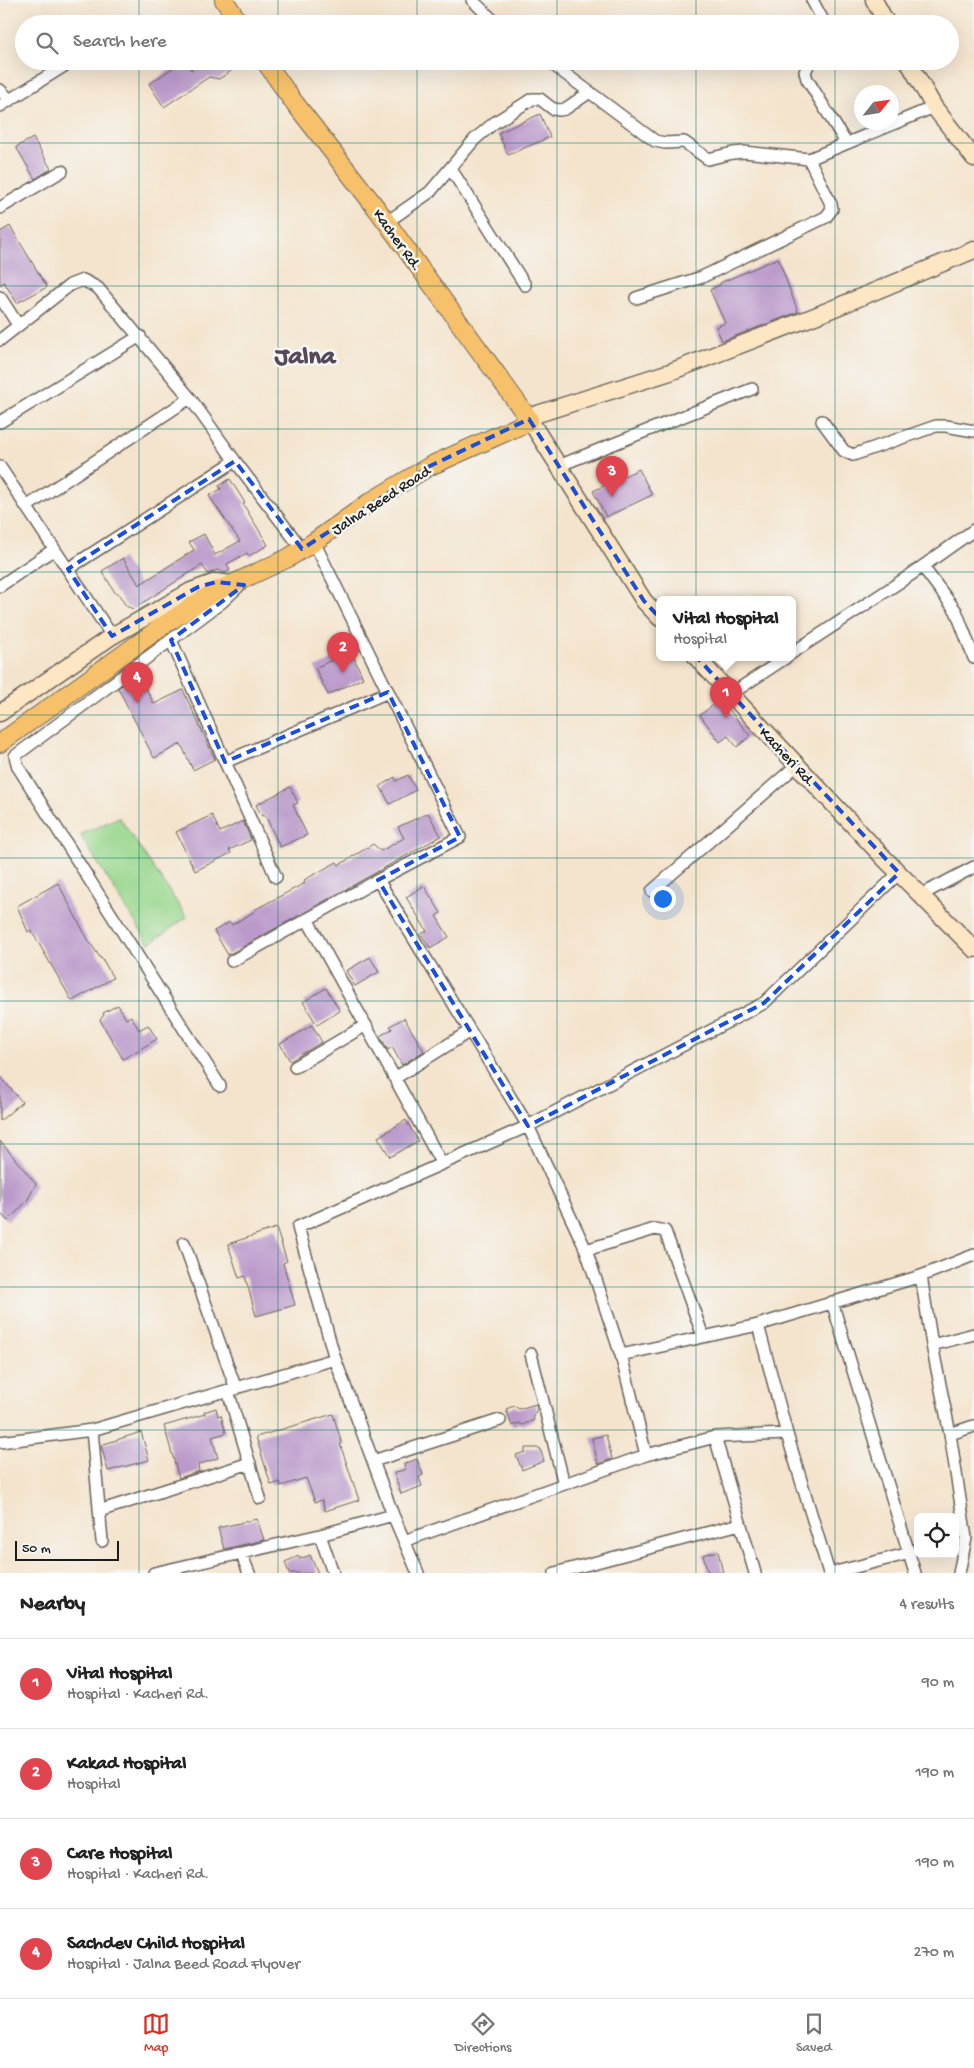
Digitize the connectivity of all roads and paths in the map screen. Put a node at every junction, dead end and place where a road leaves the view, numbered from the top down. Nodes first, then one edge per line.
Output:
1 (224, 0) edge
2 (472, 0) edge
3 (812, 0) edge
4 (874, 0) edge
5 (234, 15) edge
6 (487, 15) edge
7 (821, 15) edge
8 (882, 15) edge
9 (58, 70) edge
10 (271, 70) edge
11 (560, 70) edge
12 (806, 70) edge
13 (913, 70) edge
14 (0, 90) edge
15 (590, 92) junction
16 (5, 103) edge
17 (934, 107) junction
18 (846, 143) junction
19 (974, 158) edge
20 (810, 159) junction
21 (451, 169) junction
22 (62, 171) dead end
23 (0, 208) edge
24 (387, 222) junction
25 (974, 250) edge
26 (525, 285) dead end
27 (0, 297) edge
28 (636, 298) dead end
29 (18, 325) junction
30 (140, 336) junction
31 (0, 340) edge
32 (752, 389) dead end
33 (190, 398) junction
34 (528, 418) junction
35 (822, 421) dead end
36 (0, 422) edge
37 (974, 431) edge
38 (235, 461) junction
39 (558, 466) junction
40 (0, 467) edge
41 (26, 507) junction
42 (974, 530) edge
43 (308, 545) junction
44 (53, 550) junction
45 (923, 566) junction
46 (68, 569) junction
47 (239, 580) junction
48 (0, 586) edge
49 (656, 614) edge
50 (112, 636) junction
51 (171, 640) junction
52 (796, 650) edge
53 (974, 658) edge
54 (700, 661) edge
55 (781, 661) edge
56 (388, 692) junction
57 (731, 694) junction
58 (0, 713) edge
59 (0, 743) edge
60 (225, 762) junction
61 (797, 765) junction
62 (974, 867) edge
63 (899, 873) junction
64 (276, 877) dead end
65 (378, 880) junction
66 (652, 891) dead end
67 (921, 895) junction
68 (307, 919) junction
69 (974, 949) edge
70 (232, 961) dead end
71 (366, 1025) junction
72 (470, 1031) junction
73 (296, 1067) dead end
74 (395, 1078) junction
75 (220, 1086) dead end
76 (528, 1126) junction
77 (442, 1164) junction
78 (184, 1243) dead end
79 (586, 1250) junction
80 (974, 1255) edge
81 (921, 1276) junction
82 (832, 1302) junction
83 (758, 1325) junction
84 (974, 1334) edge
85 (703, 1336) junction
86 (932, 1345) junction
87 (531, 1354) dead end
88 (621, 1355) junction
89 (335, 1359) junction
90 (232, 1390) junction
91 (500, 1420) dead end
92 (974, 1426) edge
93 (92, 1430) junction
94 (787, 1434) junction
95 (950, 1434) junction
96 (715, 1437) junction
97 (0, 1442) edge
98 (646, 1455) junction
99 (373, 1461) junction
100 (250, 1463) junction
101 (564, 1484) junction
102 (260, 1498) dead end
103 (99, 1511) junction
104 (393, 1514) junction
105 (740, 1524) junction
106 (320, 1535) junction
107 (102, 1541) dead end
108 (404, 1541) junction
109 (242, 1553) junction
110 (910, 1553) junction
111 (154, 1573) edge
112 (249, 1573) edge
113 (333, 1573) edge
114 (418, 1573) edge
115 (555, 1573) edge
116 (755, 1573) edge
117 (830, 1573) edge
118 (916, 1573) edge
119 (959, 1573) edge

1 - 5 main road
2 - 6 street
3 - 7 street
4 - 8 street
9 - 16 street
10 - 24 main road, Kacher Rd.
11 - 15 street
12 - 18 street
13 - 17 street
14 - 16 street
15 - 20 street
15 - 21 street
17 - 18 street
17 - 19 street
18 - 20 street
20 - 28 street
21 - 24 street
21 - 26 street
22 - 23 street
24 - 34 main road, Kacher Rd.
25 - 34 street
27 - 29 street
29 - 30 street
29 - 31 street
30 - 33 street
30 - 36 street
32 - 39 street
33 - 38 street
33 - 41 street
34 - 39 street
34 - 43 main road, Jalna Beed Road
35 - 37 street
38 - 43 street
38 - 46 street
39 - 49 street
40 - 41 street
41 - 44 street
42 - 45 street
43 - 47 main road, Jalna Beed Road
43 - 56 street
44 - 46 street
44 - 48 street
45 - 52 street
45 - 53 street
46 - 50 street
47 - 50 street
47 - 51 street
47 - 59 main road, Jalna Beed Road
50 - 58 street
51 - 60 street
51 - 75 street
54 - 57 street, Kacheri Rd.
55 - 57 street
56 - 60 street
56 - 65 street
57 - 61 street, Kacheri Rd.
60 - 64 street
61 - 63 street, Kacheri Rd.
61 - 66 street
62 - 67 street
63 - 67 street, Kacheri Rd.
63 - 76 street
65 - 68 street
65 - 72 street
67 - 69 street, Kacheri Rd.
68 - 70 street
68 - 71 street
71 - 73 street
71 - 74 street
72 - 74 street
72 - 76 street
74 - 77 street
76 - 77 street
76 - 79 street
77 - 89 street
78 - 90 street
79 - 85 street
79 - 88 street
80 - 81 street
81 - 82 street
81 - 86 street
82 - 83 street
82 - 110 street
83 - 85 street
83 - 94 street
84 - 86 street
85 - 88 street
86 - 95 street
87 - 101 street
88 - 98 street
89 - 90 street
89 - 99 street
90 - 93 street
90 - 100 street
91 - 99 street
92 - 95 street
93 - 97 street
93 - 103 street
94 - 96 street
94 - 117 street
95 - 119 street
96 - 98 street
96 - 105 street
98 - 101 street
99 - 104 street
100 - 102 street
100 - 103 street
101 - 108 street
103 - 107 street
104 - 106 street
104 - 108 street
105 - 115 street
105 - 116 street
106 - 109 street
106 - 113 street
108 - 114 street
109 - 111 street
109 - 112 street
110 - 117 street
110 - 118 street

